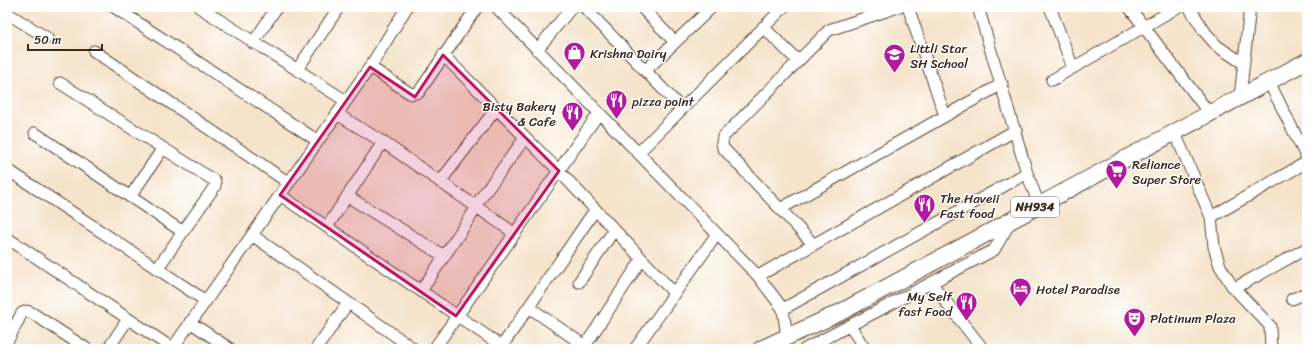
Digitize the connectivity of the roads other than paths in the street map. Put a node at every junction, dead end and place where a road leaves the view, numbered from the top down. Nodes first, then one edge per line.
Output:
1 (114, 7) edge
2 (199, 7) edge
3 (278, 7) edge
4 (339, 7) edge
5 (408, 7) edge
6 (477, 7) edge
7 (496, 7) edge
8 (572, 7) edge
9 (584, 7) edge
10 (642, 7) edge
11 (712, 7) edge
12 (784, 7) edge
13 (898, 7) edge
14 (908, 7) edge
15 (978, 7) edge
16 (1050, 7) edge
17 (1129, 7) edge
18 (1178, 7) edge
19 (1189, 7) edge
20 (1250, 7) edge
21 (7, 13) edge
22 (763, 27) junction
23 (1144, 27) junction
24 (47, 38) dead end
25 (675, 42) junction
26 (253, 43) junction
27 (537, 50) junction
28 (94, 51) dead end
29 (444, 56) junction
30 (798, 61) junction
31 (1307, 61) edge
32 (1243, 63) junction
33 (370, 67) junction
34 (1073, 68) junction
35 (297, 70) junction
36 (645, 71) junction
37 (1052, 80) dead end
38 (1268, 82) junction
39 (60, 83) dead end
40 (1002, 84) junction
41 (1240, 97) junction
42 (346, 101) junction
43 (496, 109) junction
44 (682, 109) junction
45 (599, 113) junction
46 (1209, 113) junction
47 (337, 114) junction
48 (945, 116) junction
49 (1016, 130) junction
50 (35, 133) dead end
51 (1175, 133) junction
52 (525, 138) junction
53 (318, 141) junction
54 (383, 142) junction
55 (163, 148) junction
56 (638, 153) junction
57 (1307, 158) edge
58 (1307, 162) edge
59 (558, 171) junction
60 (11, 172) dead end
61 (1027, 173) junction
62 (440, 182) junction
63 (289, 183) junction
64 (280, 194) junction
65 (347, 196) junction
66 (130, 197) junction
67 (1039, 205) junction
68 (476, 206) junction
69 (780, 209) junction
70 (595, 210) junction
71 (1211, 217) junction
72 (1013, 219) junction
73 (327, 227) junction
74 (614, 230) junction
75 (183, 232) junction
76 (514, 232) junction
77 (252, 234) junction
78 (717, 234) junction
79 (7, 238) edge
80 (813, 244) junction
81 (1307, 248) edge
82 (444, 256) junction
83 (642, 259) junction
84 (157, 269) junction
85 (758, 276) junction
86 (579, 282) dead end
87 (931, 283) junction
88 (1235, 288) junction
89 (421, 291) junction
90 (1307, 293) edge
91 (675, 294) junction
92 (1292, 299) dead end
93 (206, 301) junction
94 (348, 303) junction
95 (529, 307) junction
96 (783, 309) junction
97 (456, 316) junction
98 (128, 319) junction
99 (190, 322) junction
100 (850, 326) junction
101 (787, 337) junction
102 (7, 342) edge
103 (977, 346) edge
104 (504, 348) edge
105 (584, 348) edge
106 (87, 349) edge
107 (108, 349) edge
108 (172, 349) edge
109 (230, 349) edge
110 (316, 349) edge
111 (414, 349) edge
112 (434, 349) edge
113 (635, 349) edge
114 (761, 349) edge
115 (805, 349) edge
116 (865, 349) edge
117 (1271, 349) edge

1 - 53 street
2 - 26 street
3 - 26 street
4 - 35 street
5 - 33 street
6 - 29 street
7 - 27 street
8 - 27 street
9 - 36 street
10 - 25 street
11 - 25 street
12 - 22 street
13 - 30 street
14 - 48 street
15 - 40 street
16 - 34 street
17 - 23 street
18 - 23 street
19 - 32 street
20 - 32 street
21 - 24 street
22 - 30 street
22 - 44 street
23 - 34 street
23 - 46 street
25 - 36 street
26 - 35 street
27 - 45 street
28 - 63 street
29 - 33 street
29 - 43 street
30 - 69 street
31 - 38 highway, NH934
32 - 41 street
33 - 42 street
34 - 37 street
35 - 42 street
36 - 44 street
38 - 41 highway, NH934
38 - 57 street
39 - 55 street
40 - 48 street
40 - 49 street
41 - 46 highway, NH934
42 - 47 street
43 - 52 street
43 - 62 street
44 - 56 street
45 - 56 street
45 - 59 street
46 - 51 highway, NH934
47 - 53 street
47 - 54 street
48 - 69 street
49 - 61 street
49 - 80 street
50 - 66 street
51 - 67 highway, NH934
51 - 71 street
52 - 59 street
52 - 68 street
53 - 63 street
54 - 62 street
54 - 65 street
55 - 66 street
55 - 75 street
56 - 78 street
58 - 71 street
59 - 70 street
59 - 76 street
60 - 84 street
61 - 67 street
61 - 96 street
62 - 68 street
63 - 64 street
64 - 73 street
64 - 77 street
65 - 73 street
65 - 82 street
66 - 75 street
67 - 72 highway, NH934
68 - 76 street
68 - 82 street
69 - 80 street
70 - 74 street
70 - 95 street
71 - 88 street
72 - 87 street
72 - 101 highway, NH934
73 - 89 street
74 - 83 street
74 - 86 street
75 - 84 street
76 - 97 street
77 - 93 street
77 - 94 street
78 - 85 street
78 - 91 street
79 - 98 street
80 - 85 street
81 - 88 street
82 - 89 street
83 - 91 street
83 - 105 street
84 - 93 street
85 - 96 street
87 - 100 street
87 - 103 street
88 - 117 street
89 - 97 street
90 - 92 street
91 - 113 street
93 - 99 street
94 - 110 street
94 - 111 street
95 - 104 street
95 - 105 street
96 - 101 street
97 - 104 street
97 - 112 street
98 - 107 street
98 - 108 street
99 - 108 street
99 - 109 street
100 - 115 street
100 - 116 street
101 - 114 highway, NH934
102 - 106 street

